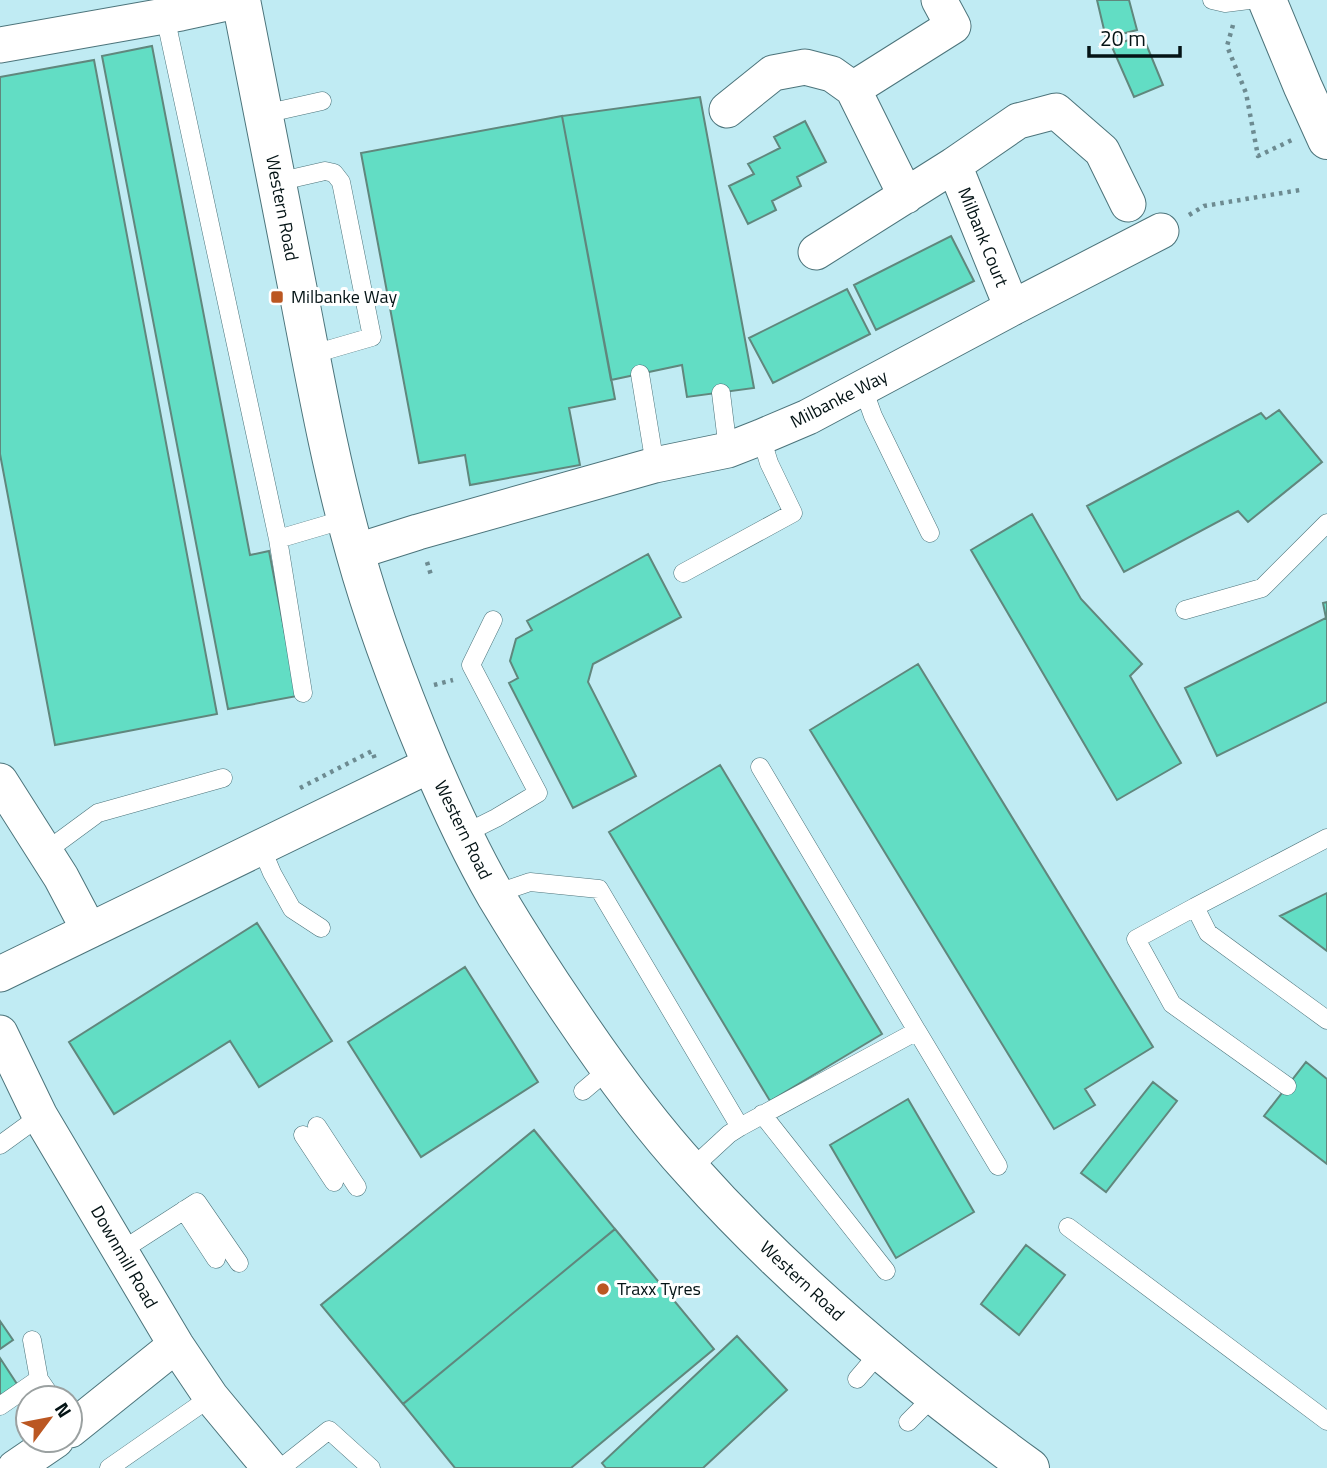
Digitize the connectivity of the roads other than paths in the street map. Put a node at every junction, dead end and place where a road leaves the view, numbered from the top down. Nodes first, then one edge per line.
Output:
1 (241, 0) edge
2 (939, 0) edge
3 (1212, 0) edge
4 (1249, 0) edge
5 (1267, 0) edge
6 (157, 11) edge
7 (0, 45) edge
8 (853, 89) junction
9 (323, 101) dead end
10 (726, 110) dead end
11 (264, 114) junction
12 (1311, 139) edge
13 (954, 165) junction
14 (277, 182) junction
15 (906, 195) junction
16 (1128, 204) dead end
17 (1161, 231) road end
18 (816, 252) dead end
19 (1012, 308) junction
20 (310, 355) junction
21 (640, 374) dead end
22 (863, 387) junction
23 (720, 393) dead end
24 (761, 437) junction
25 (728, 450) junction
26 (654, 465) junction
27 (1327, 523) edge
28 (930, 533) dead end
29 (350, 535) junction
30 (278, 539) junction
31 (683, 573) dead end
32 (1185, 610) dead end
33 (493, 620) dead end
34 (303, 693) dead end
35 (432, 764) junction
36 (760, 767) dead end
37 (223, 778) dead end
38 (0, 781) edge
39 (464, 834) junction
40 (1327, 838) edge
41 (261, 847) junction
42 (45, 852) junction
43 (495, 894) junction
44 (1195, 907) junction
45 (321, 928) dead end
46 (89, 930) junction
47 (0, 974) edge
48 (1327, 1020) edge
49 (917, 1031) junction
50 (0, 1033) edge
51 (1287, 1086) dead end
52 (762, 1114) junction
53 (40, 1116) junction
54 (740, 1127) junction
55 (0, 1144) edge
56 (998, 1166) dead end
57 (690, 1170) junction
58 (334, 1182) dead end
59 (357, 1187) dead end
60 (184, 1210) junction
61 (1068, 1227) dead end
62 (121, 1251) junction
63 (216, 1259) dead end
64 (239, 1263) dead end
65 (886, 1271) dead end
66 (32, 1340) dead end
67 (176, 1345) junction
68 (38, 1380) junction
69 (41, 1384) edge
70 (935, 1395) junction
71 (211, 1397) junction
72 (0, 1406) edge
73 (84, 1417) edge
74 (1327, 1421) edge
75 (908, 1422) dead end
76 (34, 1454) edge
77 (15, 1468) edge
78 (109, 1468) edge
79 (270, 1468) edge
80 (281, 1468) edge
81 (371, 1468) edge
82 (1030, 1468) edge

1 - 6 street
1 - 11 street, Western Road
2 - 8 street
3 - 4 lane
5 - 12 street
6 - 7 street
6 - 30 lane
8 - 10 street
8 - 15 street
9 - 11 lane
11 - 14 street, Western Road
13 - 15 street, Milbank Court
13 - 16 street, Milbank Court
13 - 19 street, Milbank Court
14 - 20 street, Western Road
14 - 20 lane
15 - 18 street, Milbank Court
17 - 19 street, Milbanke Way
19 - 22 street, Milbanke Way
20 - 29 street, Western Road
21 - 26 lane
22 - 24 street, Milbanke Way
22 - 28 lane
23 - 25 lane
24 - 25 street, Milbanke Way
24 - 31 lane
25 - 26 street, Milbanke Way
26 - 29 street, Milbanke Way
27 - 32 lane
29 - 30 lane
29 - 35 street, Western Road
30 - 34 lane
33 - 39 lane
35 - 39 street, Western Road
35 - 41 street
36 - 49 lane
37 - 42 lane
38 - 42 street
39 - 43 street, Western Road
40 - 44 lane
41 - 45 lane
41 - 46 street
42 - 46 street
43 - 54 lane
43 - 57 street, Western Road
44 - 48 lane
44 - 51 lane
46 - 47 street
49 - 52 lane
49 - 56 lane
50 - 53 street, Downmill Road
52 - 54 lane
52 - 65 lane
53 - 55 lane
53 - 62 street, Downmill Road
54 - 57 lane
57 - 70 street, Western Road
58 - 59 lane
60 - 62 lane
60 - 63 lane
60 - 64 lane
61 - 74 lane
62 - 67 street, Downmill Road
66 - 68 lane
67 - 71 street, Downmill Road
67 - 73 street
68 - 69 lane
68 - 72 lane
70 - 75 lane
70 - 82 street, Western Road
71 - 78 lane
71 - 79 street, Downmill Road
76 - 77 street
80 - 81 lane

